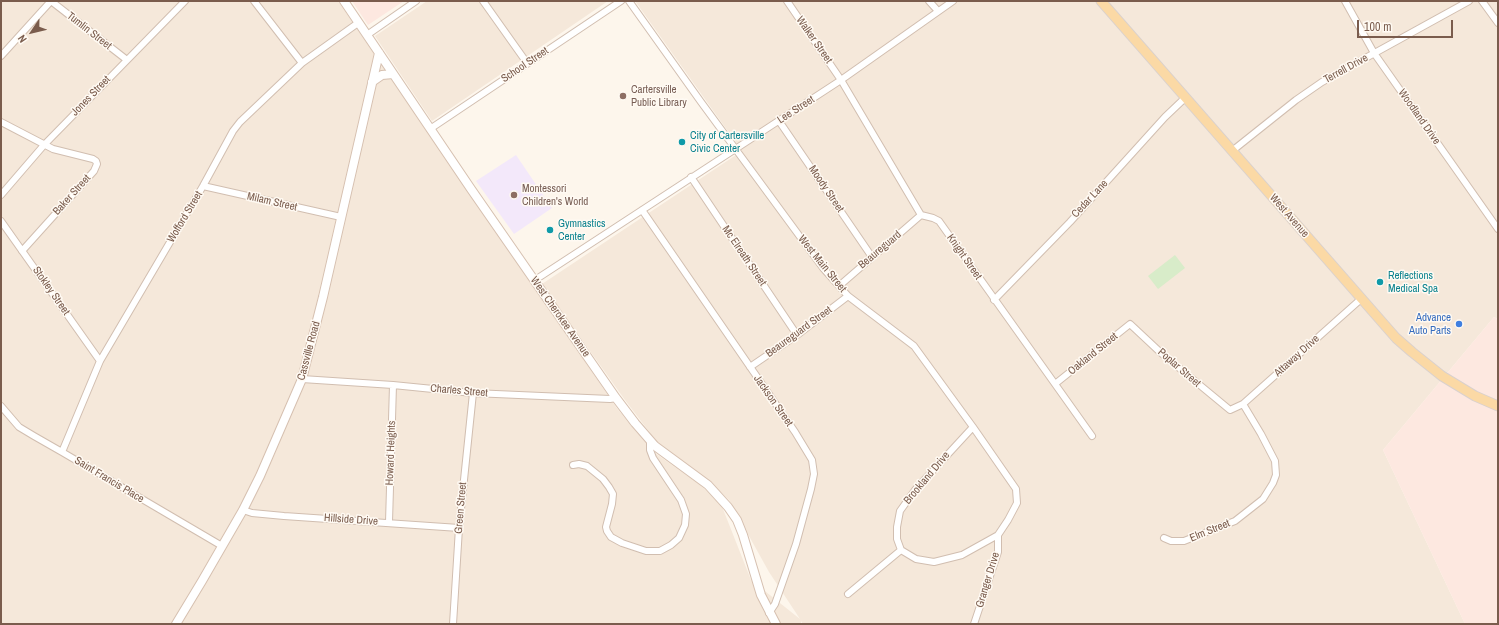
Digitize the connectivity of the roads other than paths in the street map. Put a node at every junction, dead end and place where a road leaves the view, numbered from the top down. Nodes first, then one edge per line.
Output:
1 (51, 1) edge
2 (185, 1) edge
3 (254, 1) edge
4 (344, 1) edge
5 (416, 1) edge
6 (483, 1) edge
7 (621, 1) edge
8 (629, 1) edge
9 (787, 1) edge
10 (929, 1) edge
11 (953, 1) edge
12 (1101, 1) edge
13 (1345, 1) edge
14 (1469, 1) edge
15 (1482, 1) edge
16 (938, 11) junction
17 (358, 23) junction
18 (1498, 23) edge
19 (367, 35) junction
20 (379, 53) junction
21 (1374, 53) junction
22 (1, 56) edge
23 (127, 60) junction
24 (302, 63) junction
25 (527, 63) junction
26 (393, 74) junction
27 (841, 80) junction
28 (372, 82) junction
29 (1186, 98) junction
30 (779, 120) junction
31 (1, 122) edge
32 (430, 129) junction
33 (44, 145) junction
34 (736, 149) junction
35 (1232, 151) junction
36 (691, 177) junction
37 (204, 186) junction
38 (1, 195) edge
39 (642, 210) junction
40 (921, 215) junction
41 (341, 217) junction
42 (1, 221) edge
43 (1498, 229) edge
44 (22, 251) junction
45 (872, 257) junction
46 (535, 280) junction
47 (839, 286) junction
48 (848, 296) junction
49 (1361, 299) junction
50 (994, 300) junction
51 (1130, 324) joint
52 (797, 335) junction
53 (100, 361) junction
54 (750, 368) junction
55 (302, 379) junction
56 (1056, 384) junction
57 (393, 385) junction
58 (473, 393) junction
59 (616, 398) junction
60 (1243, 404) junction
61 (1498, 406) edge
62 (1, 408) edge
63 (1230, 410) joint
64 (973, 427) junction
65 (1092, 436) dead end
66 (650, 441) junction
67 (62, 452) junction
68 (573, 465) dead end
69 (243, 510) junction
70 (389, 522) junction
71 (459, 528) junction
72 (998, 535) junction
73 (1164, 538) dead end
74 (222, 546) junction
75 (901, 550) junction
76 (848, 594) dead end
77 (770, 613) junction
78 (176, 624) edge
79 (453, 624) edge
80 (776, 624) edge
81 (974, 624) edge

1 - 22 street
1 - 23 street, Tumlin Street
2 - 23 street, Jones Street
3 - 24 street
4 - 17 main road, West Cherokee Avenue
5 - 19 street
6 - 25 street
7 - 25 street, School Street
8 - 34 street, West Main Street
9 - 27 street, Walker Street
10 - 16 street
11 - 16 street, Lee Street
12 - 29 main road, West Avenue
13 - 21 street, Woodland Drive
14 - 21 street, Terrell Drive
15 - 18 street
16 - 27 street, Lee Street
17 - 19 main road, West Cherokee Avenue
17 - 24 street, Wofford Street
19 - 20 main road, West Cherokee Avenue
20 - 26 main road, West Cherokee Avenue
20 - 28 main road, Cassville Road
21 - 35 street, Terrell Drive
21 - 43 street, Woodland Drive
23 - 33 street, Jones Street
24 - 37 street, Wofford Street
25 - 32 street, School Street
26 - 28 main road
26 - 32 main road, West Cherokee Avenue
27 - 30 street, Lee Street
27 - 40 street
28 - 41 main road, Cassville Road
29 - 35 main road, West Avenue
29 - 50 street, Cedar Lane
30 - 34 street, Lee Street
30 - 45 street, Moody Street
31 - 33 street
32 - 46 main road, West Cherokee Avenue
33 - 38 street, Jones Street
33 - 44 street, Baker Street
34 - 36 street, Lee Street
34 - 47 street, West Main Street
35 - 49 main road, West Avenue
36 - 39 street, Lee Street
36 - 52 street, Mc Elreath Street
37 - 41 street, Milam Street
37 - 53 street, Wofford Street
39 - 46 street, Lee Street
39 - 54 street, Jackson Street
40 - 45 street, Beaureguard
40 - 50 street, Knight Street
41 - 55 main road, Cassville Road
42 - 44 street, Stokley Street
44 - 53 street, Stokley Street
45 - 47 street, Beaureguard
46 - 59 main road, West Cherokee Avenue
47 - 48 street, West Main Street
48 - 52 street, Beaureguard Street
48 - 64 street, West Main Street
49 - 60 street, Attaway Drive
49 - 61 main road, West Avenue
50 - 56 street, Knight Street
51 - 56 street, Oakland Street
51 - 63 street, Poplar Street
52 - 54 street, Beaureguard Street
53 - 67 street, Wofford Street
54 - 77 street, Jackson Street
55 - 57 street, Charles Street
55 - 69 main road, Cassville Road
56 - 65 street, Knight Street
57 - 58 street, Charles Street
57 - 70 street, Howard Heights
58 - 59 street, Charles Street
58 - 71 street, Green Street
59 - 66 main road, West Cherokee Avenue
60 - 63 street, Attaway Drive
60 - 73 street, Elm Street
62 - 67 street, Saint Francis Place
64 - 72 street, West Main Street
64 - 75 street, Brookland Drive
66 - 68 street
66 - 77 main road, West Cherokee Avenue
67 - 74 street, Saint Francis Place
69 - 70 street, Hillside Drive
69 - 74 main road, Cassville Road
70 - 71 street, Hillside Drive
71 - 79 street, Green Street
72 - 75 street
72 - 81 street, Granger Drive
74 - 78 main road, Cassville Road
75 - 76 street
77 - 80 main road, West Cherokee Avenue

